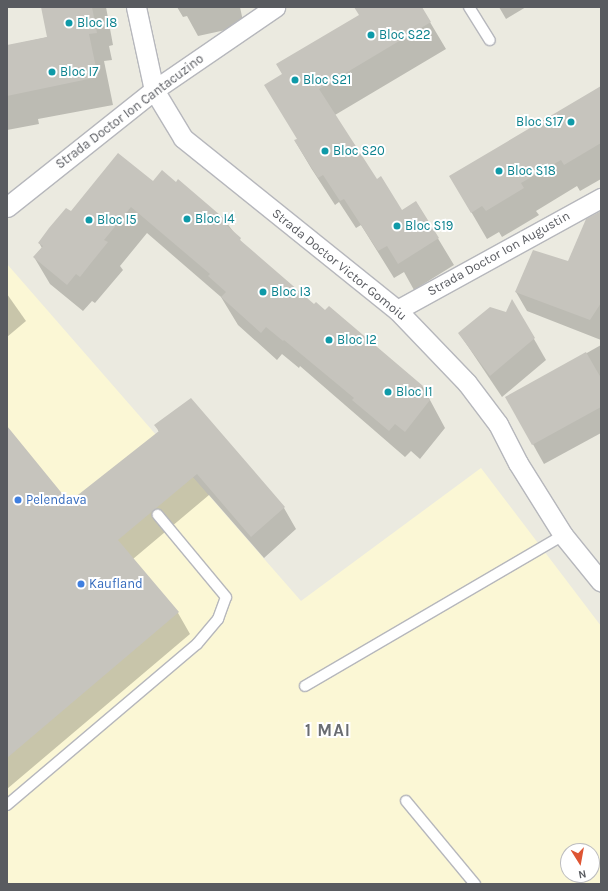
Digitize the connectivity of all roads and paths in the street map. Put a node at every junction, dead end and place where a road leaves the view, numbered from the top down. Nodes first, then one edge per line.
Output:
1 (136, 7) edge
2 (275, 7) edge
3 (469, 7) edge
4 (490, 40) dead end
5 (154, 90) junction
6 (601, 198) edge
7 (7, 207) edge
8 (397, 310) junction
9 (158, 515) dead end
10 (563, 535) junction
11 (601, 582) edge
12 (305, 686) dead end
13 (406, 801) dead end
14 (7, 805) edge
15 (475, 884) edge

1 - 5 street, Strada Doctor Victor Gomoiu
2 - 5 street, Strada Doctor Ion Cantacuzino
3 - 4 lane
5 - 7 street, Strada Doctor Ion Cantacuzino
5 - 8 street, Strada Doctor Victor Gomoiu
6 - 8 street, Strada Doctor Ion Augustin
8 - 10 street, Strada Doctor Victor Gomoiu
9 - 14 lane
10 - 11 street, Strada Doctor Victor Gomoiu
10 - 12 lane
13 - 15 lane

